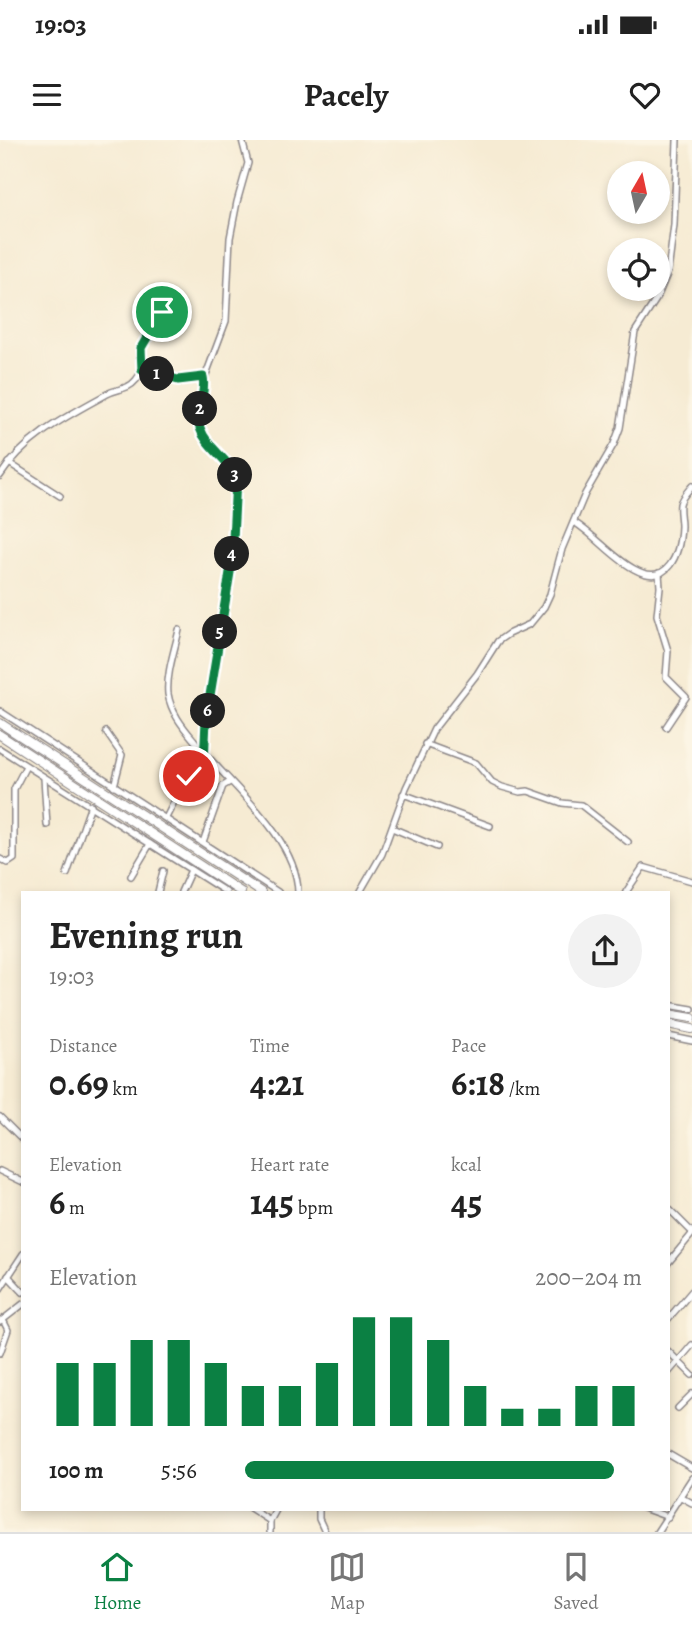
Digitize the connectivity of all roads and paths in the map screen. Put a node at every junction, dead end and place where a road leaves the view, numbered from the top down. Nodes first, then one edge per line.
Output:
1 (242, 140) edge
2 (677, 140) edge
3 (162, 312) dead end
4 (142, 370) junction
5 (204, 380) junction
6 (9, 464) junction
7 (0, 476) edge
8 (692, 486) edge
9 (60, 496) dead end
10 (575, 522) junction
11 (659, 573) junction
12 (179, 630) dead end
13 (0, 711) edge
14 (0, 723) edge
15 (666, 727) dead end
16 (106, 732) dead end
17 (0, 735) edge
18 (425, 744) junction
19 (0, 749) edge
20 (205, 755) junction
21 (26, 766) junction
22 (44, 778) junction
23 (230, 782) junction
24 (114, 786) junction
25 (403, 794) junction
26 (91, 805) junction
27 (166, 818) junction
28 (47, 825) dead end
29 (490, 826) dead end
30 (392, 828) junction
31 (203, 842) junction
32 (628, 842) dead end
33 (150, 844) junction
34 (437, 847) dead end
35 (0, 859) edge
36 (191, 870) junction
37 (163, 871) dead end
38 (67, 874) dead end
39 (131, 876) dead end
40 (692, 881) edge
41 (215, 885) junction
42 (158, 891) edge
43 (181, 891) edge
44 (211, 891) edge
45 (224, 891) edge
46 (239, 891) edge
47 (259, 891) edge
48 (276, 891) edge
49 (298, 891) edge
50 (361, 891) edge
51 (627, 891) edge
52 (670, 1005) edge
53 (692, 1009) edge
54 (670, 1014) edge
55 (692, 1018) edge
56 (670, 1024) edge
57 (692, 1029) edge
58 (670, 1036) edge
59 (692, 1041) edge
60 (0, 1117) edge
61 (21, 1138) edge
62 (0, 1171) edge
63 (21, 1181) edge
64 (670, 1210) edge
65 (692, 1233) edge
66 (21, 1257) edge
67 (670, 1260) edge
68 (8, 1276) junction
69 (0, 1289) edge
70 (21, 1290) edge
71 (692, 1291) edge
72 (21, 1306) edge
73 (670, 1317) edge
74 (2, 1321) edge
75 (692, 1345) edge
76 (0, 1353) edge
77 (670, 1353) edge
78 (679, 1361) junction
79 (670, 1371) edge
80 (692, 1376) edge
81 (692, 1394) edge
82 (678, 1408) dead end
83 (670, 1455) edge
84 (692, 1468) edge
85 (692, 1478) edge
86 (681, 1497) junction
87 (692, 1503) edge
88 (255, 1511) edge
89 (275, 1511) edge
90 (319, 1511) edge
91 (651, 1511) edge
92 (667, 1517) junction
93 (270, 1521) junction
94 (270, 1532) edge
95 (325, 1532) edge
96 (657, 1532) edge

1 - 5 street
2 - 10 street
3 - 4 street
4 - 5 street
4 - 6 street
5 - 20 street
6 - 7 street
6 - 9 street
8 - 11 street
10 - 11 street
10 - 18 street
11 - 15 street
12 - 20 street
13 - 24 street
14 - 47 highway
16 - 24 street
17 - 46 highway
18 - 25 street
18 - 32 street
19 - 21 street
20 - 23 street
20 - 27 street
21 - 22 street
21 - 35 street
22 - 26 street
22 - 28 street
23 - 31 street
23 - 49 street
24 - 27 street
25 - 29 street
25 - 30 street
26 - 33 street
26 - 38 street
27 - 31 street
30 - 34 street
30 - 50 street
31 - 48 street
33 - 36 street
33 - 39 street
36 - 41 street
36 - 43 street
37 - 42 street
40 - 51 street
41 - 44 street
41 - 45 street
52 - 53 street
54 - 55 highway
56 - 57 highway
58 - 59 street
60 - 61 street
62 - 63 street
64 - 65 street
65 - 67 street
66 - 68 street
68 - 69 street
68 - 70 street
71 - 73 street
72 - 74 street
74 - 76 street
75 - 78 street
77 - 78 street
78 - 79 street
78 - 80 street
81 - 82 street
83 - 84 street
85 - 86 street
86 - 87 street
86 - 92 street
88 - 93 street
89 - 93 street
90 - 95 street
91 - 92 street
92 - 96 street
93 - 94 street

